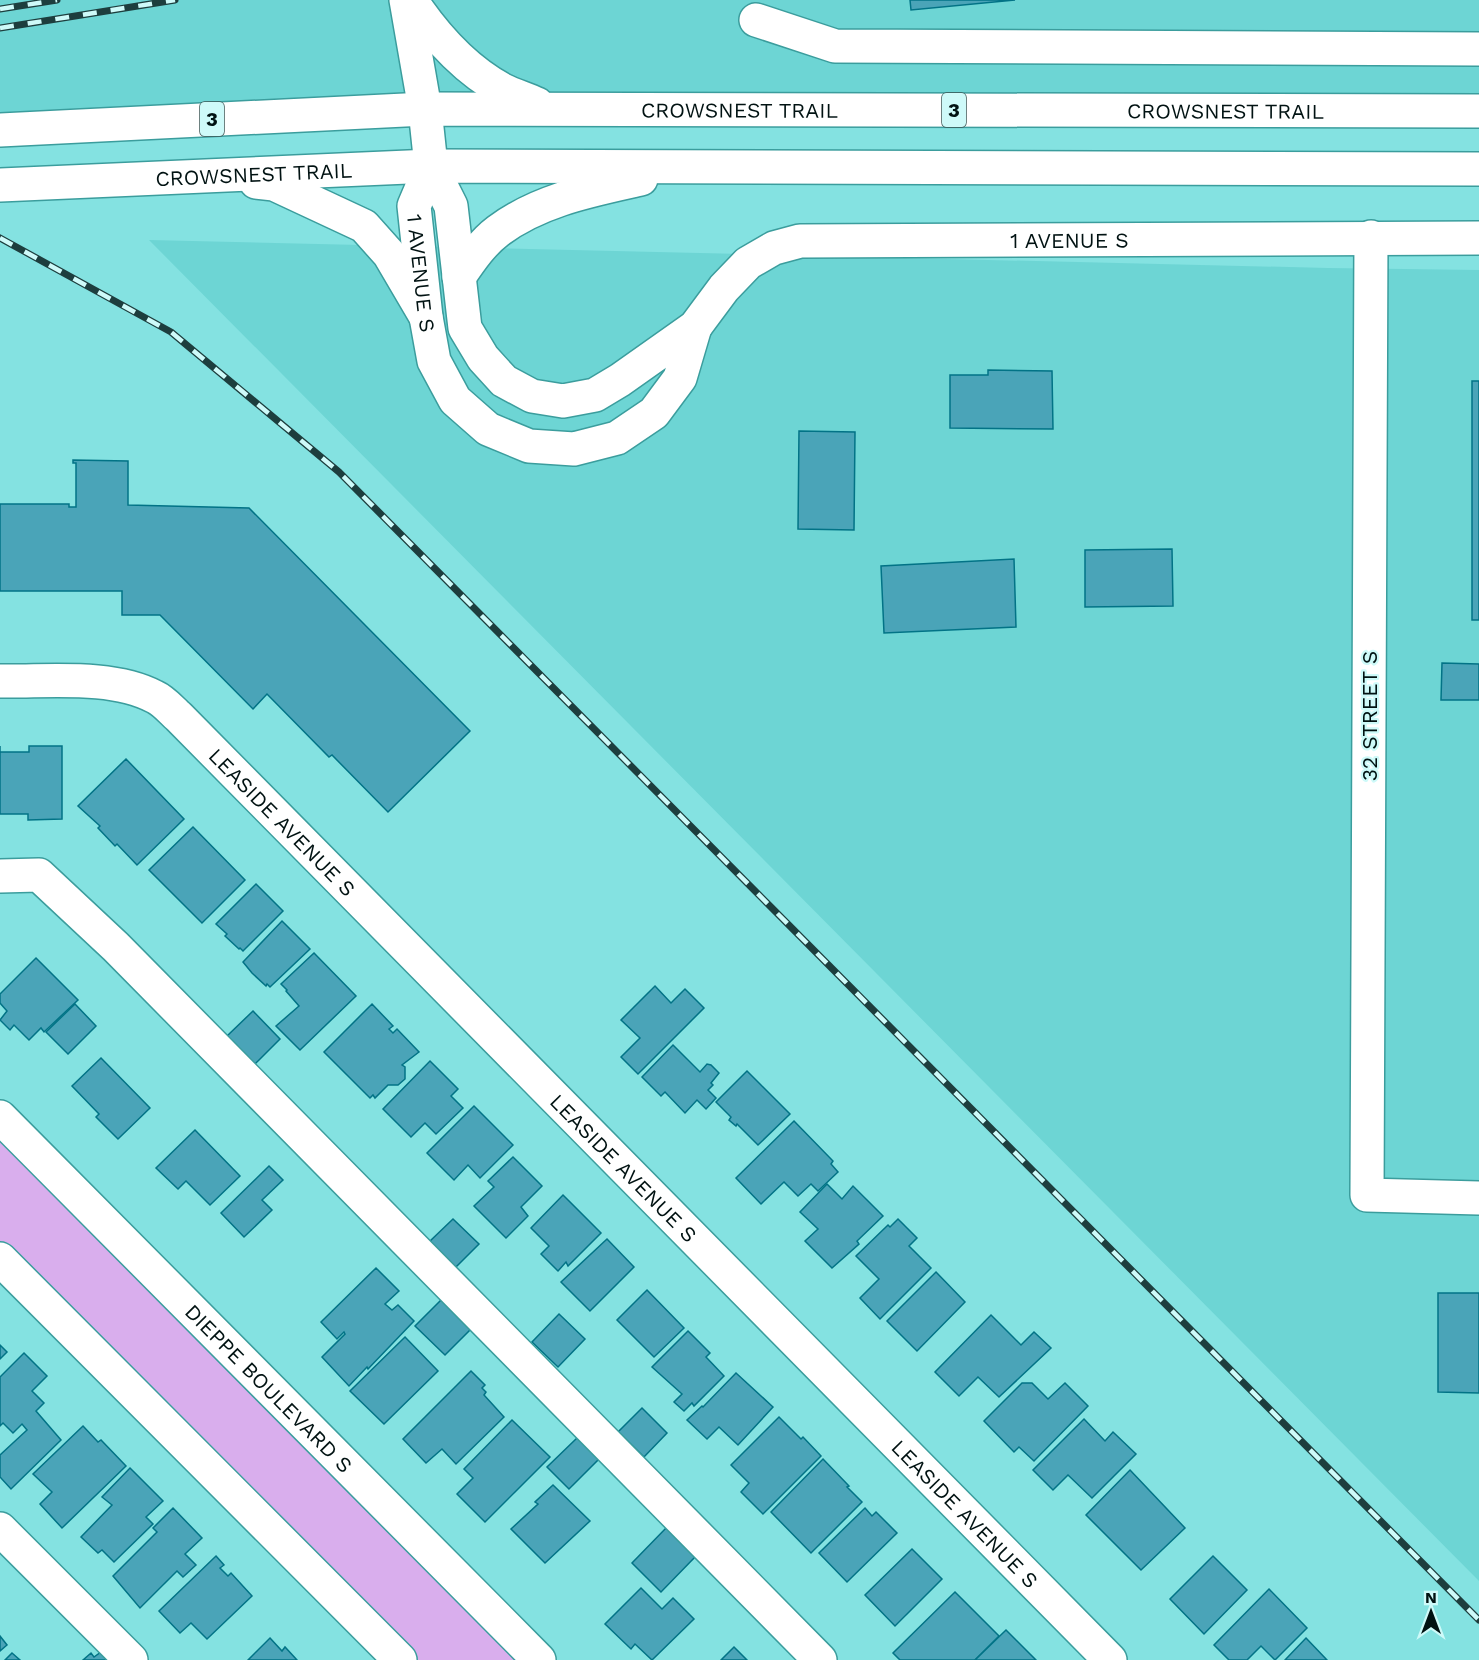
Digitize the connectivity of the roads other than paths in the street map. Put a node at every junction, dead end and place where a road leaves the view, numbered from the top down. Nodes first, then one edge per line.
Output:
1 (406, 0) edge
2 (411, 0) edge
3 (756, 20) dead end
4 (1479, 49) edge
5 (425, 109) junction
6 (550, 109) junction
7 (1479, 111) edge
8 (0, 130) edge
9 (430, 166) junction
10 (705, 166) junction
11 (1479, 169) edge
12 (201, 176) junction
13 (0, 185) edge
14 (1371, 237) junction
15 (1479, 238) edge
16 (459, 277) junction
17 (426, 317) junction
18 (695, 327) junction
19 (0, 681) edge
20 (0, 876) edge
21 (0, 1117) edge
22 (1479, 1198) edge
23 (0, 1259) edge
24 (0, 1529) edge
25 (131, 1660) edge
26 (400, 1660) edge
27 (538, 1660) edge
28 (820, 1660) edge
29 (1110, 1660) edge

1 - 5 main road
2 - 6 main road
3 - 4 main road
5 - 6 main road, CROWSNEST TRAIL / 3
5 - 8 main road, CROWSNEST TRAIL / 3
5 - 9 main road
6 - 7 main road, CROWSNEST TRAIL / 3
9 - 10 main road, CROWSNEST TRAIL
9 - 12 main road, CROWSNEST TRAIL
9 - 16 main road, 1 AVENUE S
9 - 17 main road, 1 AVENUE S
10 - 11 main road, CROWSNEST TRAIL
10 - 16 main road
12 - 13 main road, CROWSNEST TRAIL
12 - 17 main road
14 - 15 main road, 1 AVENUE S
14 - 18 main road, 1 AVENUE S
14 - 22 main road, 32 STREET S
16 - 18 main road, 1 AVENUE S
17 - 18 main road, 1 AVENUE S
19 - 29 main road, LEASIDE AVENUE S
20 - 28 main road
21 - 27 main road, DIEPPE BOULEVARD S
23 - 26 main road
24 - 25 main road

